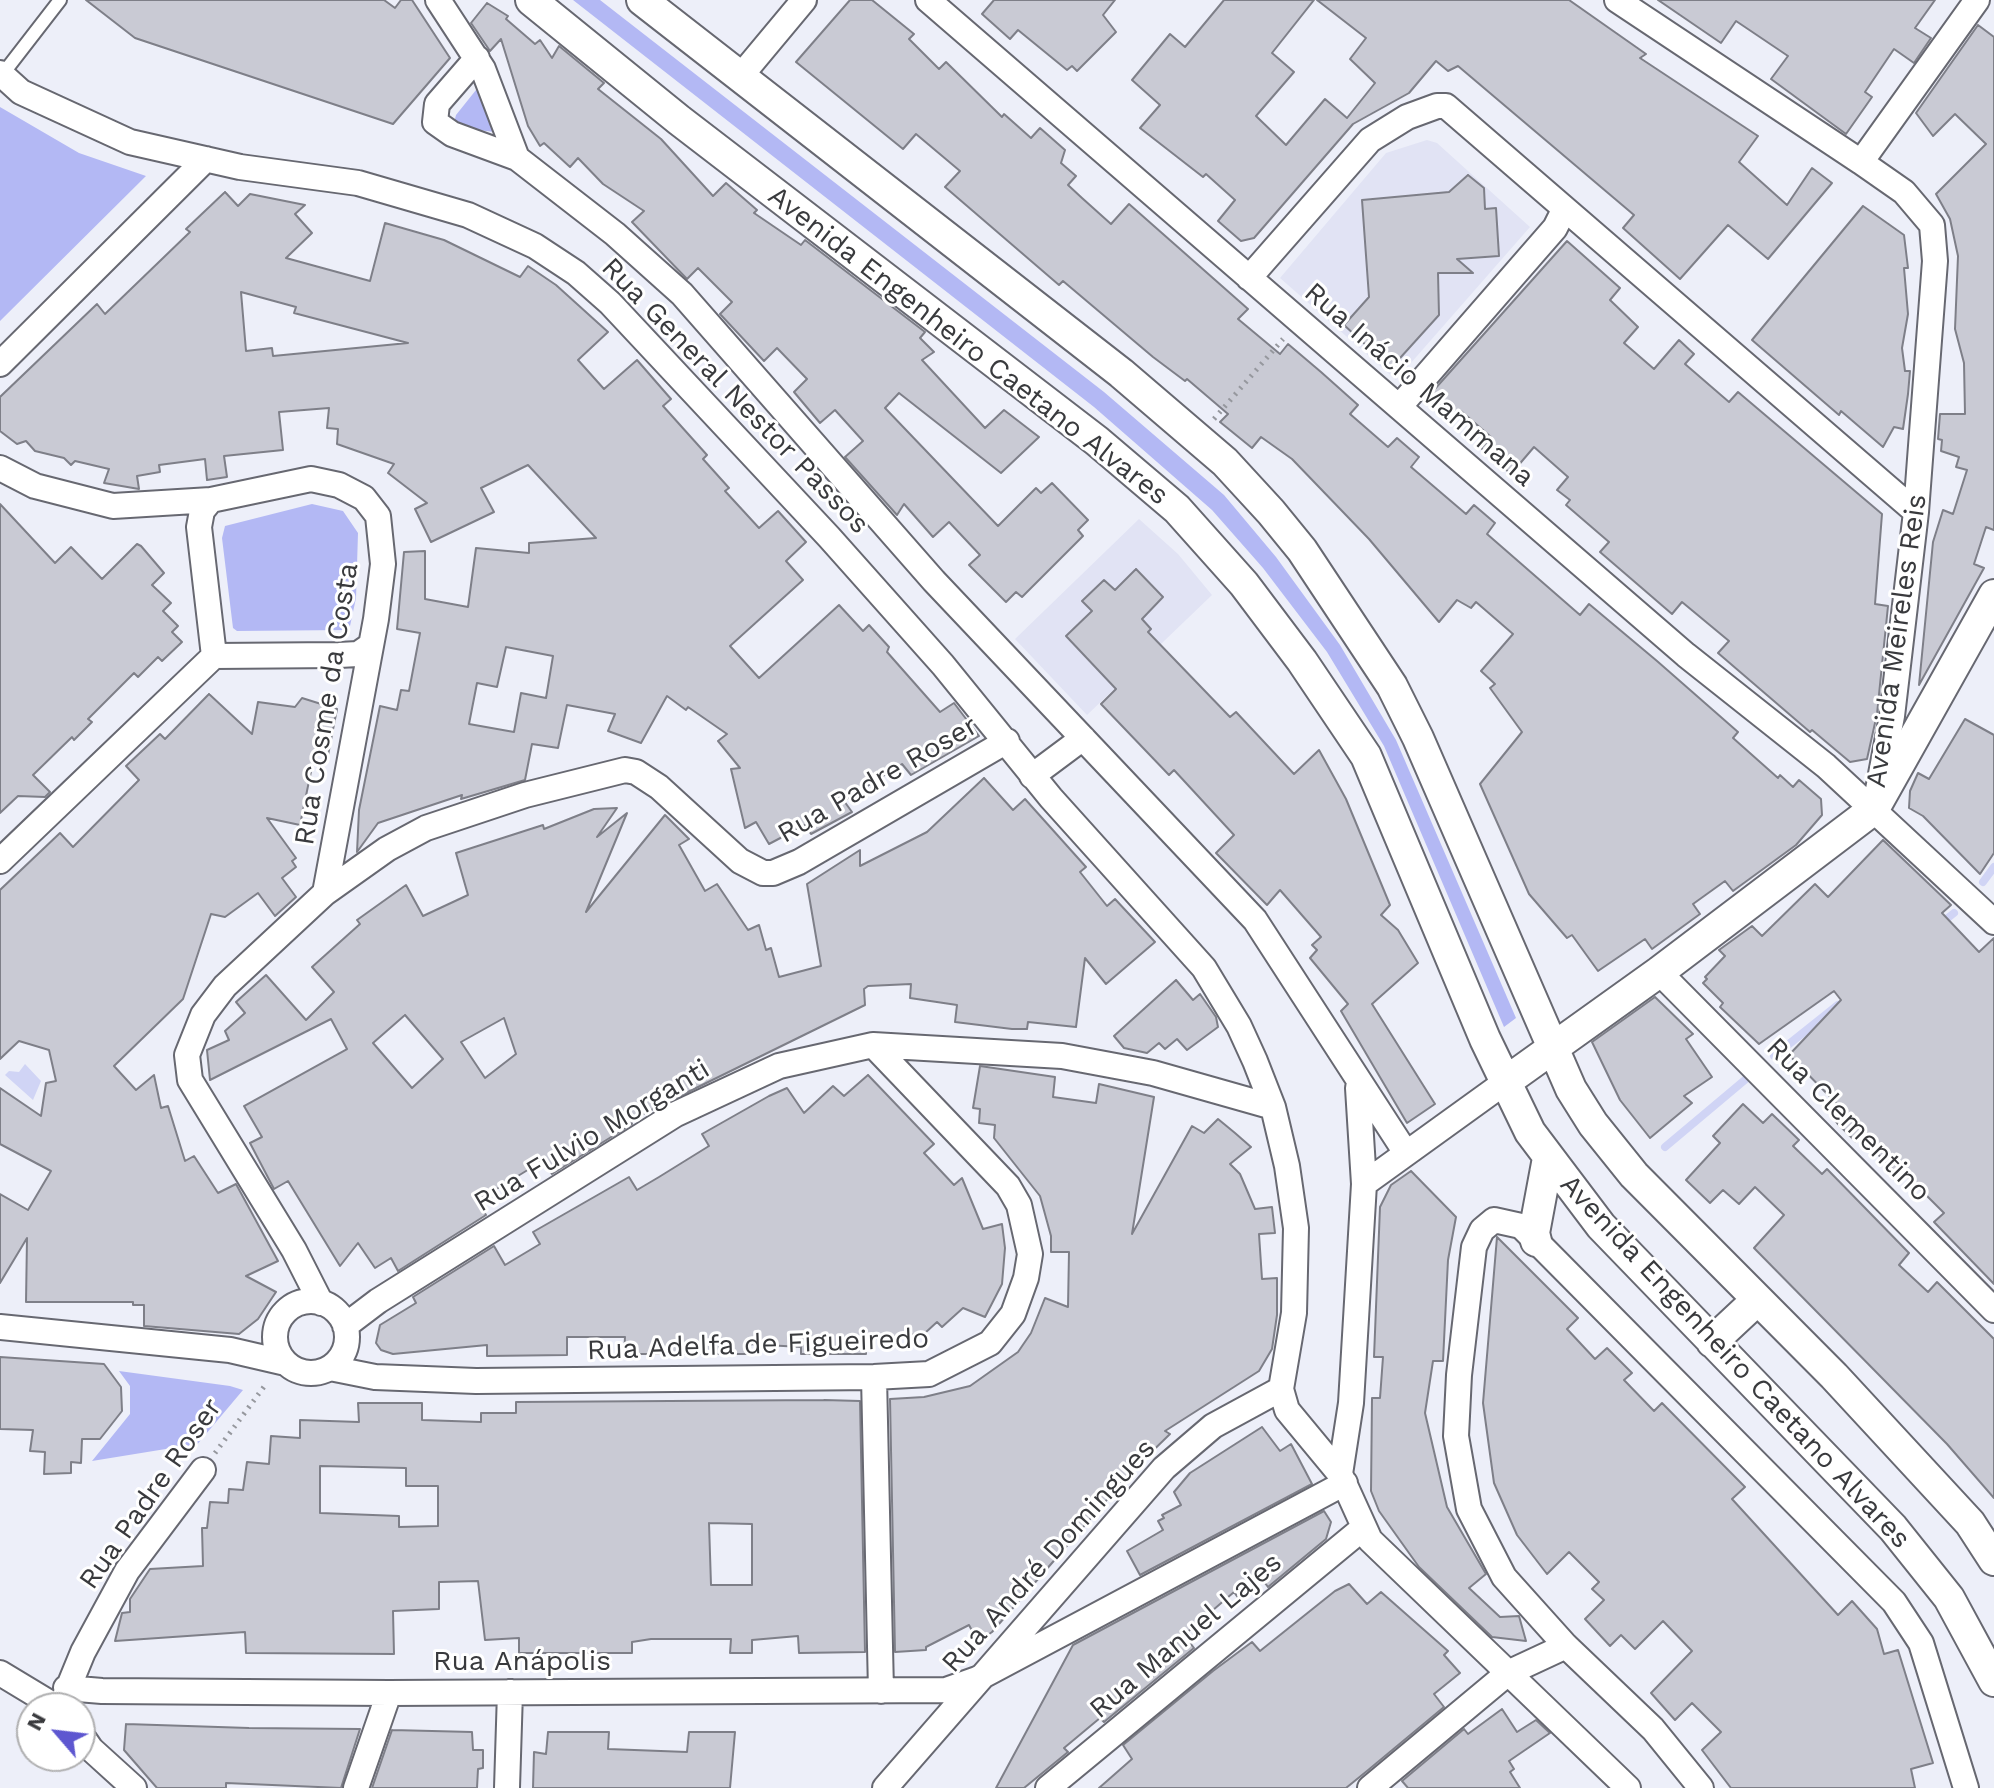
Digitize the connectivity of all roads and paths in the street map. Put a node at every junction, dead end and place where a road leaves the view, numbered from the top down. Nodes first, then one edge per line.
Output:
1 (60, 0) edge
2 (438, 0) edge
3 (531, 0) edge
4 (642, 0) edge
5 (804, 0) edge
6 (928, 0) edge
7 (1617, 0) edge
8 (1977, 0) edge
9 (477, 58) junction
10 (1, 74) edge
11 (739, 78) junction
12 (517, 158) junction
13 (206, 159) junction
14 (1861, 162) junction
15 (1560, 205) junction
16 (1249, 278) junction
17 (1299, 321) junction
18 (0, 364) edge
19 (1399, 407) junction
20 (1197, 438) junction
21 (0, 468) edge
22 (211, 500) junction
23 (1916, 512) junction
24 (1994, 595) edge
25 (371, 645) junction
26 (214, 656) junction
27 (1083, 738) junction
28 (1007, 741) junction
29 (1032, 776) junction
30 (1874, 809) junction
31 (0, 861) edge
32 (325, 893) junction
33 (1994, 922) edge
34 (1659, 972) junction
35 (873, 1045) junction
36 (1553, 1049) junction
37 (1356, 1078) junction
38 (1504, 1083) junction
39 (1273, 1107) junction
40 (1406, 1153) junction
41 (1548, 1158) junction
42 (1364, 1184) junction
43 (1536, 1241) junction
44 (294, 1250) junction
45 (1757, 1300) junction
46 (296, 1305) junction
47 (1994, 1310) edge
48 (336, 1319) junction
49 (0, 1327) edge
50 (276, 1330) junction
51 (1712, 1342) junction
52 (230, 1350) junction
53 (280, 1362) junction
54 (330, 1368) junction
55 (393, 1376) junction
56 (874, 1377) junction
57 (1281, 1389) junction
58 (203, 1470) joint
59 (1343, 1479) junction
60 (1362, 1529) junction
61 (1994, 1560) edge
62 (1566, 1646) junction
63 (0, 1673) edge
64 (1508, 1673) junction
65 (977, 1679) junction
66 (1994, 1681) edge
67 (881, 1691) junction
68 (41, 1692) edge
69 (66, 1692) edge
70 (96, 1692) edge
71 (510, 1692) junction
72 (389, 1693) junction
73 (96, 1754) edge
74 (134, 1788) edge
75 (356, 1788) edge
76 (507, 1788) edge
77 (885, 1788) edge
78 (1048, 1788) edge
79 (1370, 1788) edge
80 (1628, 1788) edge
81 (1701, 1788) edge
82 (1966, 1788) edge

1 - 10 lane
2 - 9 street
3 - 38 street, Avenida Engenheiro Caetano Alvares
4 - 11 street, Avenida Engenheiro Caetano Alvares
5 - 11 street
6 - 16 street, Rua Inácio Mammana
7 - 14 street, Avenida Meireles Reis
8 - 14 street
9 - 12 street
9 - 12 street
10 - 13 street, Rua General Nestor Passos
11 - 20 street, Avenida Engenheiro Caetano Alvares
12 - 27 street, Rua General Nestor Passos
13 - 18 street
13 - 28 street, Rua General Nestor Passos
14 - 23 street, Avenida Meireles Reis
15 - 16 street
15 - 19 street
15 - 23 street
16 - 17 street, Rua Inácio Mammana
17 - 19 street, Rua Inácio Mammana
17 - 20 path
19 - 30 street, Rua Inácio Mammana
20 - 36 street, Avenida Engenheiro Caetano Alvares
21 - 22 street, Rua Cosme da Costa
22 - 25 street, Rua Cosme da Costa
22 - 26 street
23 - 30 street, Avenida Meireles Reis
24 - 30 street
25 - 26 street
25 - 32 street, Rua Cosme da Costa
26 - 31 street
27 - 29 street
27 - 37 street, Rua General Nestor Passos
28 - 29 street, Rua General Nestor Passos
28 - 32 street, Rua Padre Roser
29 - 39 street, Rua General Nestor Passos
30 - 33 street, Rua Inácio Mammana
30 - 34 street, Avenida Meireles Reis
32 - 44 street, Rua Padre Roser
34 - 36 street, Avenida Meireles Reis
34 - 47 street, Rua Clementino
35 - 39 street, Rua Fulvio Morganti
35 - 48 street, Rua Fulvio Morganti
35 - 56 street, Rua Adelfa de Figueiredo
36 - 38 street, Avenida Meireles Reis
36 - 45 street, Avenida Engenheiro Caetano Alvares
37 - 40 street, Rua General Nestor Passos
37 - 42 street, Rua General Nestor Passos
38 - 40 street, Avenida Meireles Reis
38 - 41 street, Avenida Engenheiro Caetano Alvares
39 - 57 street, Rua General Nestor Passos
40 - 42 street, Avenida Meireles Reis
41 - 43 street
41 - 51 street, Avenida Engenheiro Caetano Alvares
42 - 59 street, Rua General Nestor Passos
43 - 62 street
43 - 82 street
44 - 46 street, Rua Padre Roser
44 - 48 street, Rua Padre Roser
45 - 51 street
45 - 61 street, Avenida Engenheiro Caetano Alvares
46 - 48 street
46 - 50 street
48 - 54 street
48 - 55 street
49 - 52 street
50 - 52 street
50 - 53 street
51 - 66 street, Avenida Engenheiro Caetano Alvares
52 - 53 street
53 - 54 street
53 - 58 path, Rua Padre Roser
54 - 55 street, Rua Adelfa de Figueiredo
55 - 56 street, Rua Adelfa de Figueiredo
56 - 67 street
57 - 59 street
57 - 65 street, Rua André Domingues
58 - 69 street, Rua Padre Roser
59 - 60 street
59 - 65 street
60 - 64 street
60 - 78 street, Rua Manuel Lajes
62 - 64 street
62 - 81 street
63 - 68 street
64 - 79 street
64 - 80 street
65 - 67 street, Rua Anápolis
65 - 77 street, Rua André Domingues
67 - 71 street, Rua Anápolis
70 - 72 street, Rua Anápolis
71 - 72 street, Rua Anápolis
71 - 76 street
72 - 75 street
73 - 74 street

